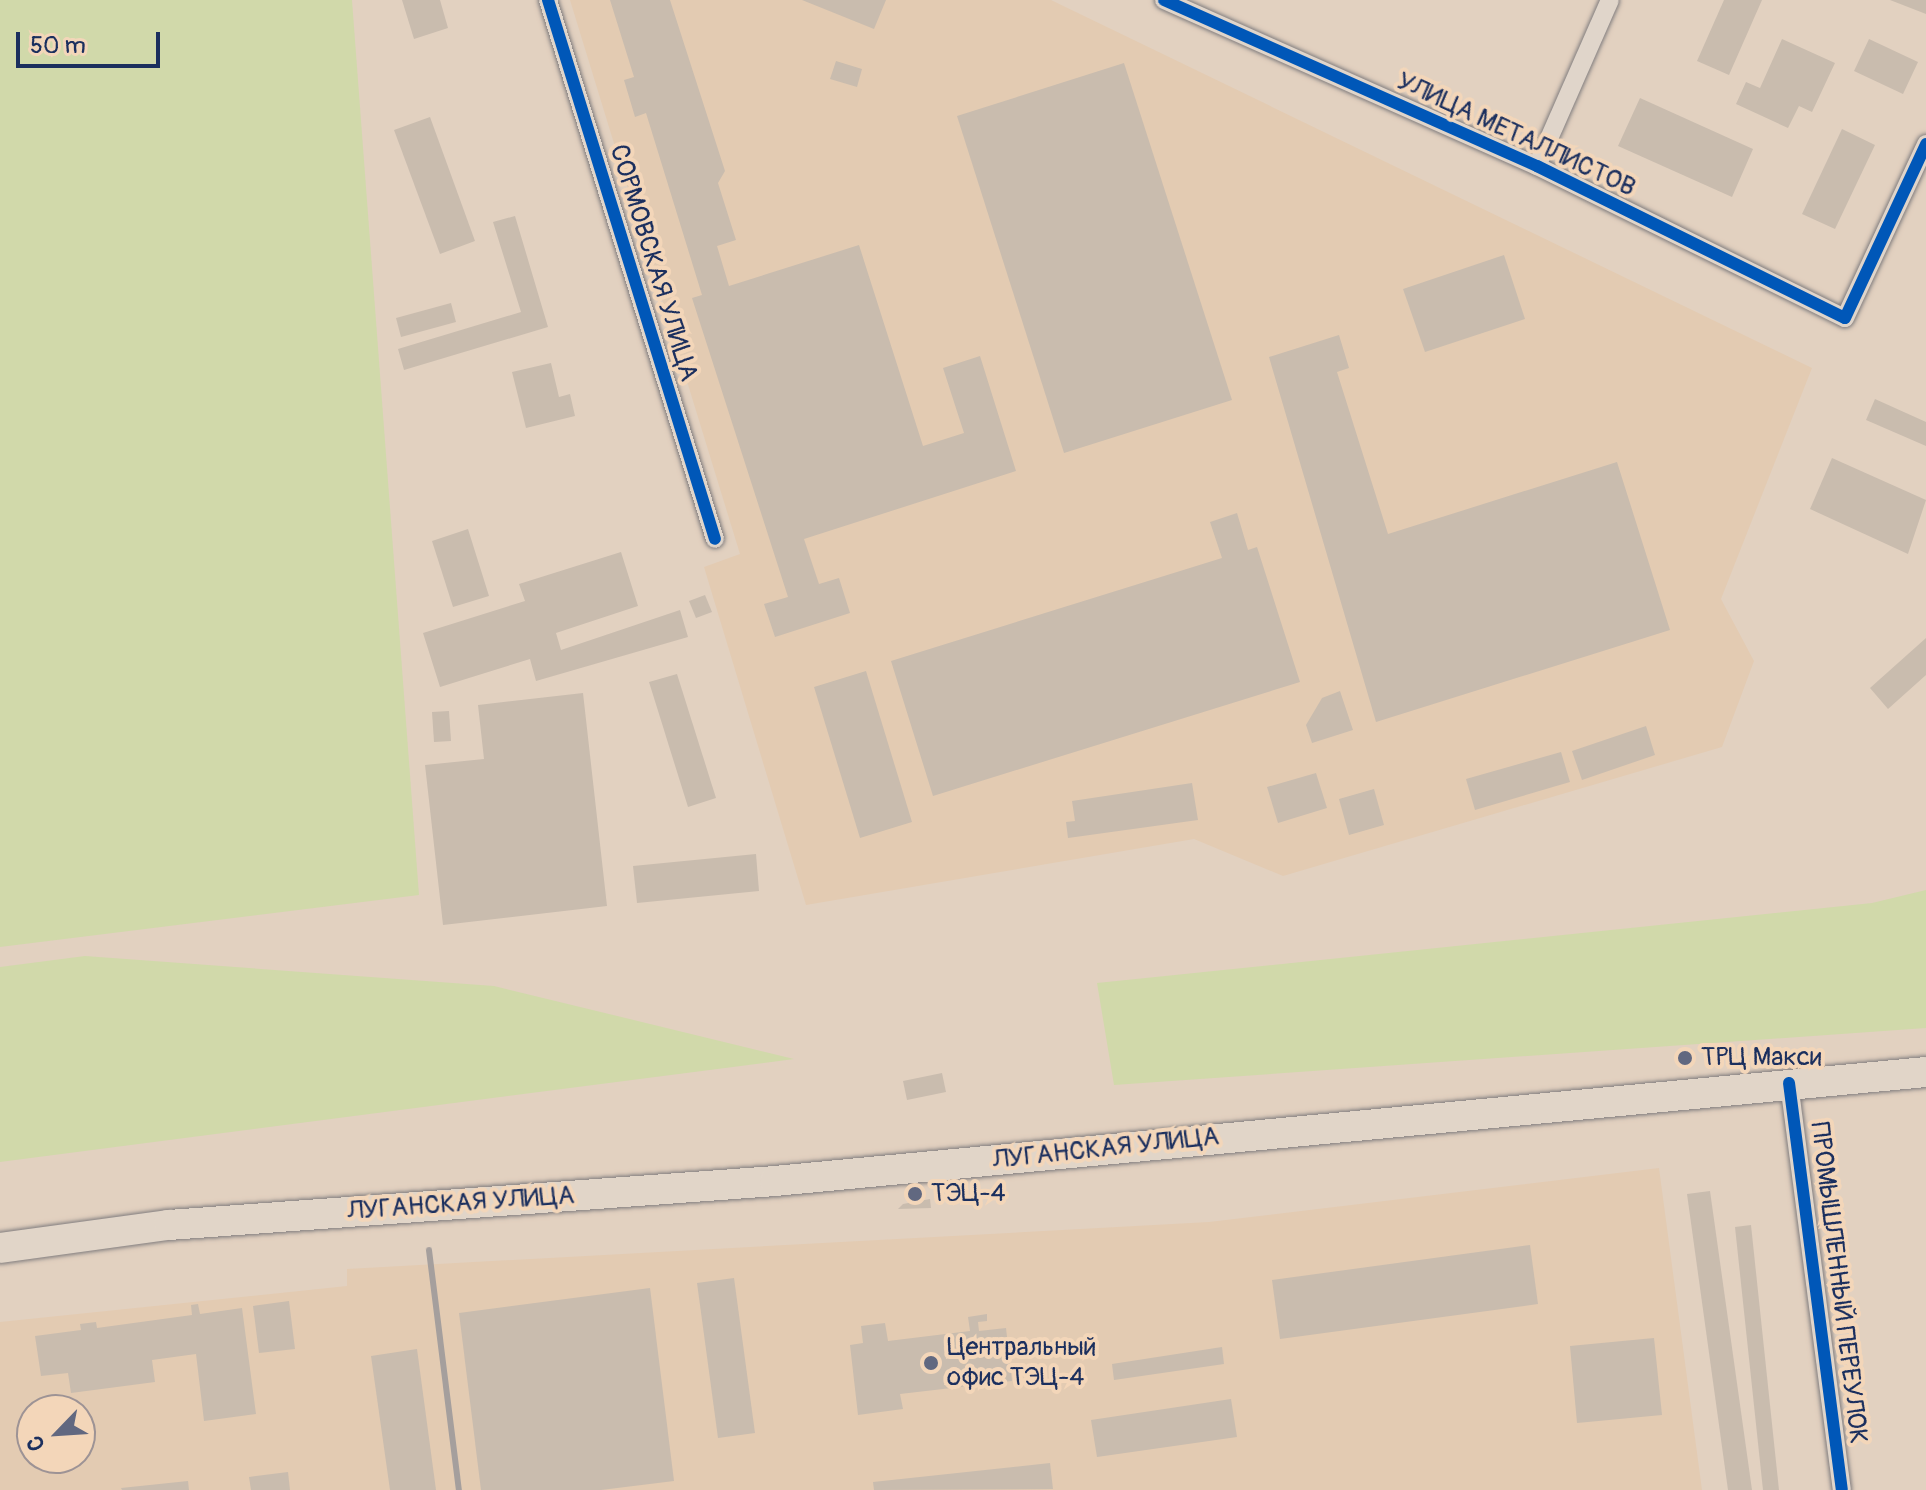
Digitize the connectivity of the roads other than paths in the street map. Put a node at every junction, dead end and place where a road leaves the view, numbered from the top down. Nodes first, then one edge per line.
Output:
1 (548, 0) edge
2 (1164, 0) edge
3 (1610, 0) edge
4 (1926, 144) edge
5 (1537, 166) junction
6 (715, 539) dead end
7 (1926, 1072) edge
8 (1789, 1083) junction
9 (0, 1248) edge
10 (1842, 1490) edge

1 - 6 street, СОРМОВСКАЯ УЛИЦА
2 - 5 street, УЛИЦА МЕТАЛЛИСТОВ
3 - 5 street
4 - 5 street, УЛИЦА МЕТАЛЛИСТОВ
7 - 8 highway, ЛУГАНСКАЯ УЛИЦА
8 - 9 highway, ЛУГАНСКАЯ УЛИЦА
8 - 10 street, ПРОМЫШЛЕННЫЙ ПЕРЕУЛОК

